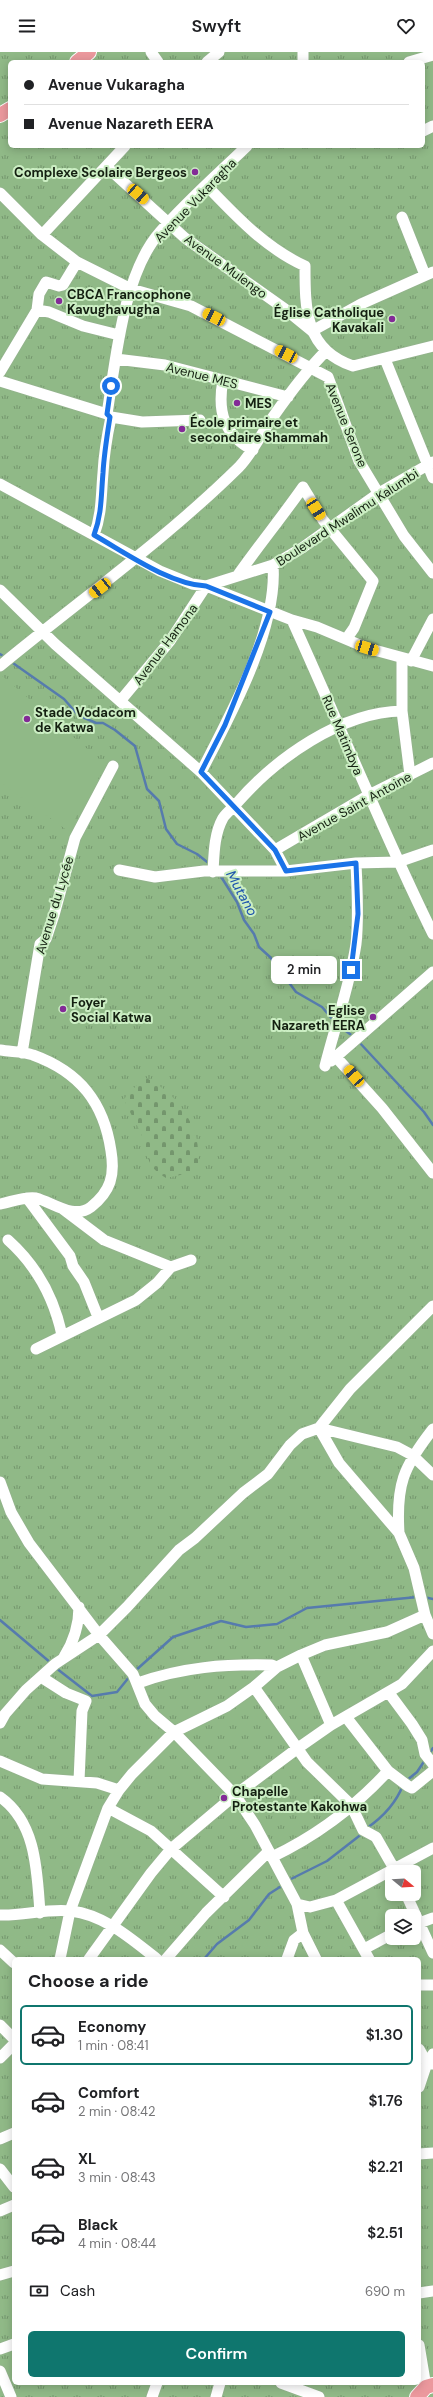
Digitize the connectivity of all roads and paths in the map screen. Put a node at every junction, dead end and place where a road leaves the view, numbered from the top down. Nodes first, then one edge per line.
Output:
1 (89, 52) edge
2 (219, 52) edge
3 (433, 55) edge
4 (79, 60) edge
5 (209, 60) edge
6 (416, 60) edge
7 (124, 148) edge
8 (245, 148) edge
9 (107, 167) junction
10 (206, 185) junction
11 (0, 193) edge
12 (402, 218) dead end
13 (171, 223) junction
14 (42, 235) junction
15 (77, 262) junction
16 (429, 273) edge
17 (131, 288) junction
18 (37, 310) junction
19 (312, 331) junction
20 (119, 335) junction
21 (433, 346) edge
22 (326, 351) junction
23 (3, 359) edge
24 (116, 359) junction
25 (385, 359) junction
26 (310, 366) junction
27 (0, 372) edge
28 (223, 380) junction
29 (0, 381) edge
30 (288, 397) junction
31 (109, 415) junction
32 (200, 420) dead end
33 (253, 450) junction
34 (430, 464) edge
35 (433, 478) edge
36 (0, 484) edge
37 (380, 493) junction
38 (331, 527) junction
39 (94, 535) junction
40 (134, 559) junction
41 (273, 565) junction
42 (433, 573) edge
43 (238, 575) junction
44 (206, 586) junction
45 (0, 590) edge
46 (270, 612) junction
47 (292, 620) junction
48 (433, 620) edge
49 (43, 631) junction
50 (347, 638) junction
51 (406, 660) junction
52 (0, 666) edge
53 (433, 666) edge
54 (122, 700) junction
55 (402, 711) junction
56 (340, 726) junction
57 (433, 764) edge
58 (113, 766) dead end
59 (201, 772) junction
60 (410, 774) junction
61 (369, 795) junction
62 (234, 807) junction
63 (275, 850) junction
64 (433, 850) edge
65 (398, 862) junction
66 (356, 863) junction
67 (119, 870) dead end
68 (286, 871) junction
69 (213, 872) junction
70 (433, 934) edge
71 (433, 972) edge
72 (0, 1050) edge
73 (22, 1053) junction
74 (336, 1057) junction
75 (433, 1173) edge
76 (27, 1198) junction
77 (0, 1204) edge
78 (63, 1209) junction
79 (8, 1240) dead end
80 (191, 1260) dead end
81 (171, 1267) junction
82 (433, 1306) edge
83 (98, 1317) junction
84 (62, 1335) junction
85 (36, 1349) dead end
86 (319, 1428) junction
87 (433, 1429) edge
88 (412, 1455) junction
89 (433, 1475) edge
90 (0, 1482) edge
91 (399, 1533) junction
92 (79, 1607) junction
93 (425, 1615) junction
94 (433, 1633) edge
95 (99, 1635) junction
96 (433, 1651) edge
97 (301, 1655) junction
98 (60, 1662) junction
99 (277, 1667) junction
100 (43, 1675) junction
101 (137, 1680) junction
102 (254, 1687) junction
103 (389, 1693) junction
104 (346, 1717) junction
105 (0, 1723) edge
106 (331, 1725) junction
107 (174, 1732) junction
108 (298, 1748) junction
109 (0, 1761) edge
110 (431, 1763) edge
111 (388, 1771) junction
112 (79, 1781) junction
113 (119, 1790) junction
114 (235, 1795) junction
115 (0, 1797) edge
116 (351, 1805) junction
117 (108, 1808) junction
118 (433, 1848) edge
119 (171, 1849) junction
120 (270, 1854) junction
121 (392, 1865) edge
122 (404, 1865) edge
123 (385, 1875) edge
124 (224, 1897) junction
125 (336, 1900) junction
126 (297, 1904) junction
127 (70, 1911) junction
128 (40, 1913) junction
129 (0, 1915) edge
130 (433, 1918) edge
131 (421, 1922) edge
132 (112, 1926) junction
133 (303, 1933) junction
134 (421, 1933) edge
135 (385, 1938) edge
136 (364, 1949) junction
137 (0, 1950) edge
138 (433, 1953) edge
139 (60, 1957) edge
140 (90, 1957) edge
141 (154, 1957) edge
142 (168, 1957) edge
143 (288, 1957) edge
144 (315, 1957) edge
145 (368, 1957) edge
146 (12, 1961) edge
147 (433, 1984) edge
148 (421, 1985) edge
149 (0, 2025) edge
150 (12, 2037) edge
151 (12, 2046) edge
152 (421, 2051) edge
153 (0, 2058) edge
154 (431, 2060) edge
155 (421, 2082) edge
156 (12, 2134) edge
157 (0, 2139) edge
158 (433, 2153) edge
159 (421, 2154) edge
160 (0, 2169) edge
161 (12, 2184) edge
162 (12, 2206) edge
163 (0, 2211) edge
164 (12, 2272) edge
165 (0, 2275) edge
166 (433, 2291) edge
167 (421, 2293) edge
168 (12, 2345) edge
169 (0, 2349) edge
170 (421, 2356) edge
171 (0, 2371) edge
172 (426, 2384) edge
173 (156, 2385) edge
174 (219, 2385) edge
175 (286, 2385) edge
176 (11, 2397) edge
177 (152, 2397) edge
178 (216, 2397) edge
179 (319, 2397) edge

1 - 4 main road
2 - 5 street
3 - 6 street
7 - 9 street
8 - 10 street, Avenue Vukaragha
9 - 13 street, Avenue Mulengo
9 - 14 street
10 - 13 street, Avenue Vukaragha
10 - 19 street
11 - 14 street, Avenue Serone
12 - 16 street
13 - 17 street, Avenue Vukaragha
13 - 19 street, Avenue Mulengo
14 - 15 street, Avenue Serone
15 - 17 street, Avenue Serone
15 - 18 street
16 - 19 street
17 - 20 street, Avenue Vukaragha
17 - 26 street, Avenue Serone
18 - 20 street
18 - 23 street
19 - 22 street
20 - 24 street, Avenue Vukaragha
21 - 25 street
22 - 25 street
22 - 26 street
23 - 27 street
24 - 28 street, Avenue MES
24 - 31 street, Avenue Vukaragha
25 - 34 street
26 - 30 street
26 - 37 street, Avenue Serone
28 - 30 street, Avenue MES
28 - 33 street
29 - 31 street
30 - 33 street
31 - 32 street
31 - 39 street, Avenue Vukaragha
33 - 40 street
34 - 35 street
34 - 37 street, Boulevard Mwalimu Kalumbi
36 - 39 street
37 - 38 street, Boulevard Mwalimu Kalumbi
37 - 42 street, Avenue Serone
38 - 41 street, Boulevard Mwalimu Kalumbi
38 - 43 street
38 - 50 street
39 - 40 street
40 - 44 street
40 - 49 street
41 - 43 street, Boulevard Mwalimu Kalumbi
41 - 46 street
43 - 44 street, Boulevard Mwalimu Kalumbi
44 - 46 street
44 - 54 street, Avenue Hamona
45 - 49 street
46 - 47 street
46 - 59 street
47 - 50 street
47 - 56 street, Rue Matimbya
48 - 51 street
49 - 52 street
49 - 54 street
50 - 51 street
51 - 53 street
51 - 55 street
54 - 59 street
55 - 56 street
55 - 60 street
56 - 61 street, Rue Matimbya
56 - 62 street
57 - 60 street, Avenue Saint Antoine
58 - 73 street, Avenue du Lycée
59 - 62 street
60 - 61 street, Avenue Saint Antoine
61 - 63 street, Avenue Saint Antoine
61 - 65 street, Rue Matimbya
62 - 63 street
62 - 69 street
63 - 68 street
64 - 65 street
65 - 66 street
65 - 70 street, Rue Matimbya
66 - 68 street
66 - 74 street
67 - 69 street
68 - 69 street
71 - 74 street
72 - 73 street
73 - 78 street
74 - 75 street
76 - 77 street
76 - 78 street
76 - 83 street
78 - 81 street
79 - 84 street
80 - 81 street
81 - 83 street
82 - 86 street
83 - 84 street
84 - 85 street
86 - 88 street
86 - 91 street
86 - 95 street
87 - 88 street
88 - 89 street
88 - 91 street
90 - 92 street
91 - 93 street
92 - 95 street
92 - 98 street
93 - 94 street
93 - 97 street
95 - 98 street
95 - 101 street
96 - 103 street
97 - 99 street
97 - 106 street
98 - 100 street
99 - 101 street
99 - 102 street
100 - 105 street
100 - 112 street
101 - 107 street
102 - 107 street
102 - 108 street
103 - 104 street
103 - 110 street
104 - 106 street
104 - 111 street
106 - 108 street
107 - 113 street
107 - 114 street
108 - 114 street
108 - 116 street
109 - 112 street
110 - 111 street
111 - 116 street
112 - 113 street
113 - 117 street
114 - 119 street
114 - 120 street
115 - 128 street
116 - 120 street
116 - 121 street
117 - 119 street
117 - 127 street
118 - 122 street
119 - 124 street
119 - 132 street
120 - 124 street
120 - 126 street
123 - 125 street
124 - 142 street
125 - 126 street
125 - 136 street
126 - 133 street
127 - 128 street
127 - 132 street
127 - 139 street
128 - 129 street
130 - 131 street
132 - 140 street
132 - 141 street
133 - 143 street
133 - 144 street
134 - 138 street
135 - 136 street
136 - 145 street
137 - 146 street
147 - 148 street
149 - 150 street
151 - 153 street
152 - 154 street
154 - 155 street
156 - 157 street
158 - 159 street
160 - 161 street
162 - 163 street
164 - 165 street
166 - 167 street
168 - 169 street
170 - 172 street
171 - 176 street
173 - 177 street
174 - 178 street
175 - 179 street

